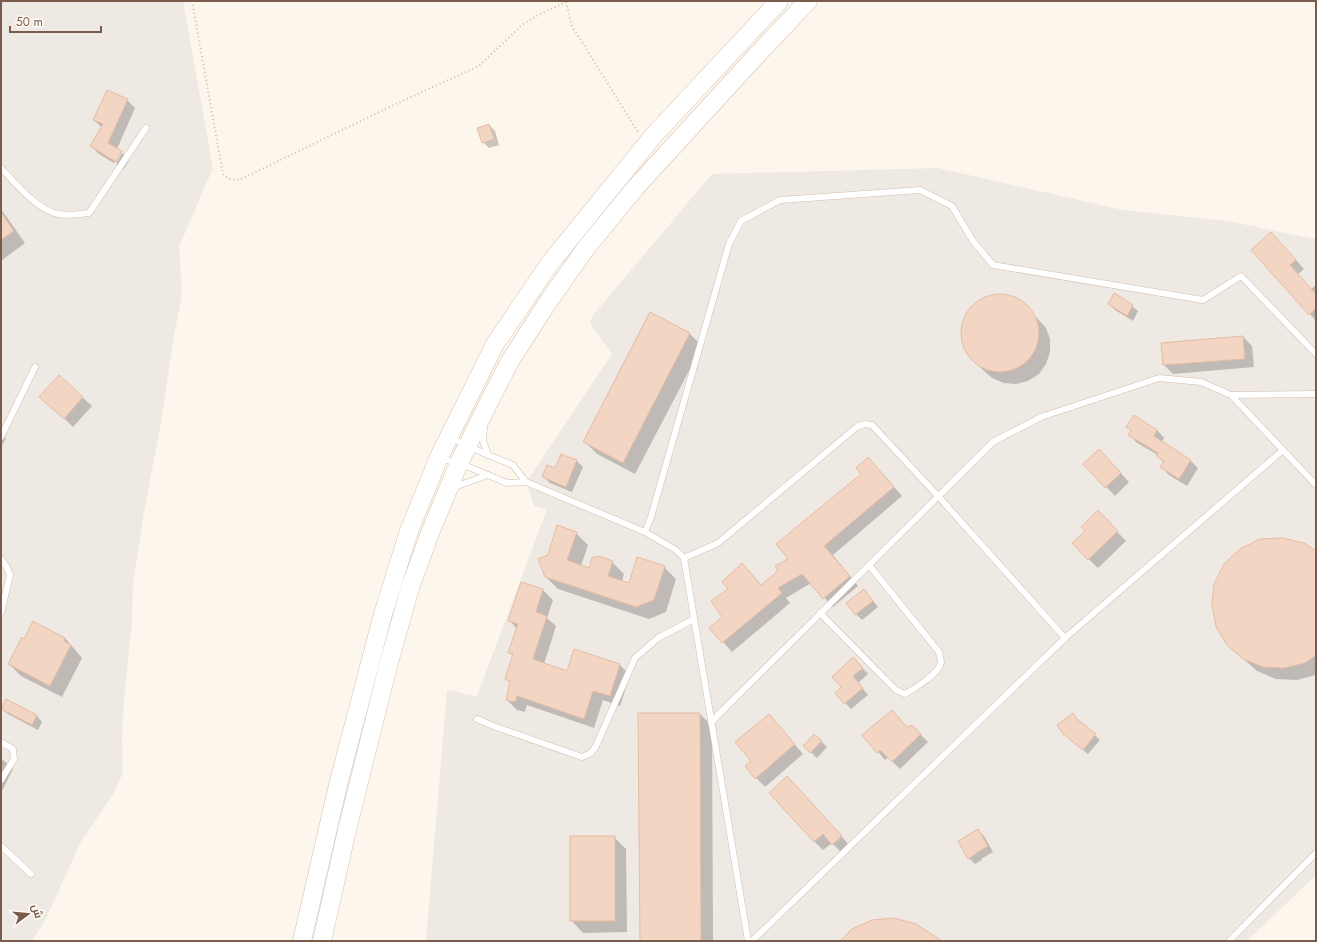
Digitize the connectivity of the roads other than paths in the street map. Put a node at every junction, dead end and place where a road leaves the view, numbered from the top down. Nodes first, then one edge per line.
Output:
1 (779, 1) edge
2 (808, 1) edge
3 (146, 128) dead end
4 (1, 168) edge
5 (1316, 354) edge
6 (35, 367) dead end
7 (1316, 394) edge
8 (1231, 395) junction
9 (488, 404) junction
10 (1, 437) edge
11 (449, 437) junction
12 (468, 445) junction
13 (1283, 450) junction
14 (488, 455) junction
15 (438, 457) junction
16 (459, 463) junction
17 (488, 476) junction
18 (526, 482) junction
19 (1316, 486) edge
20 (449, 489) junction
21 (938, 496) junction
22 (645, 532) junction
23 (684, 558) junction
24 (1, 559) edge
25 (869, 565) junction
26 (1, 613) edge
27 (820, 613) junction
28 (694, 619) junction
29 (1065, 638) junction
30 (477, 719) dead end
31 (711, 722) junction
32 (1, 742) edge
33 (1, 780) edge
34 (338, 785) junction
35 (357, 790) junction
36 (1, 846) edge
37 (1316, 853) edge
38 (31, 874) dead end
39 (302, 941) edge
40 (322, 941) edge
41 (748, 941) edge
42 (752, 941) edge
43 (1229, 941) edge

1 - 11 main road
2 - 9 main road
3 - 4 lane
5 - 22 lane
6 - 10 lane
7 - 8 lane
8 - 13 lane
8 - 21 lane
9 - 12 main road
9 - 14 lane
11 - 12 lane
11 - 15 main road
12 - 14 lane
12 - 16 main road
13 - 19 lane
13 - 29 lane
14 - 18 lane
15 - 16 lane
15 - 34 main road
16 - 17 lane
16 - 20 main road
17 - 18 lane
17 - 20 lane
18 - 22 lane
20 - 35 main road
21 - 23 lane
21 - 25 lane
21 - 29 lane
22 - 23 lane
23 - 28 lane
24 - 26 lane
25 - 27 lane
25 - 27 lane
27 - 31 lane
28 - 30 lane
28 - 31 lane
29 - 42 lane
31 - 41 lane
32 - 33 lane
34 - 35 main road
34 - 39 main road
35 - 40 main road
36 - 38 lane
37 - 43 lane

